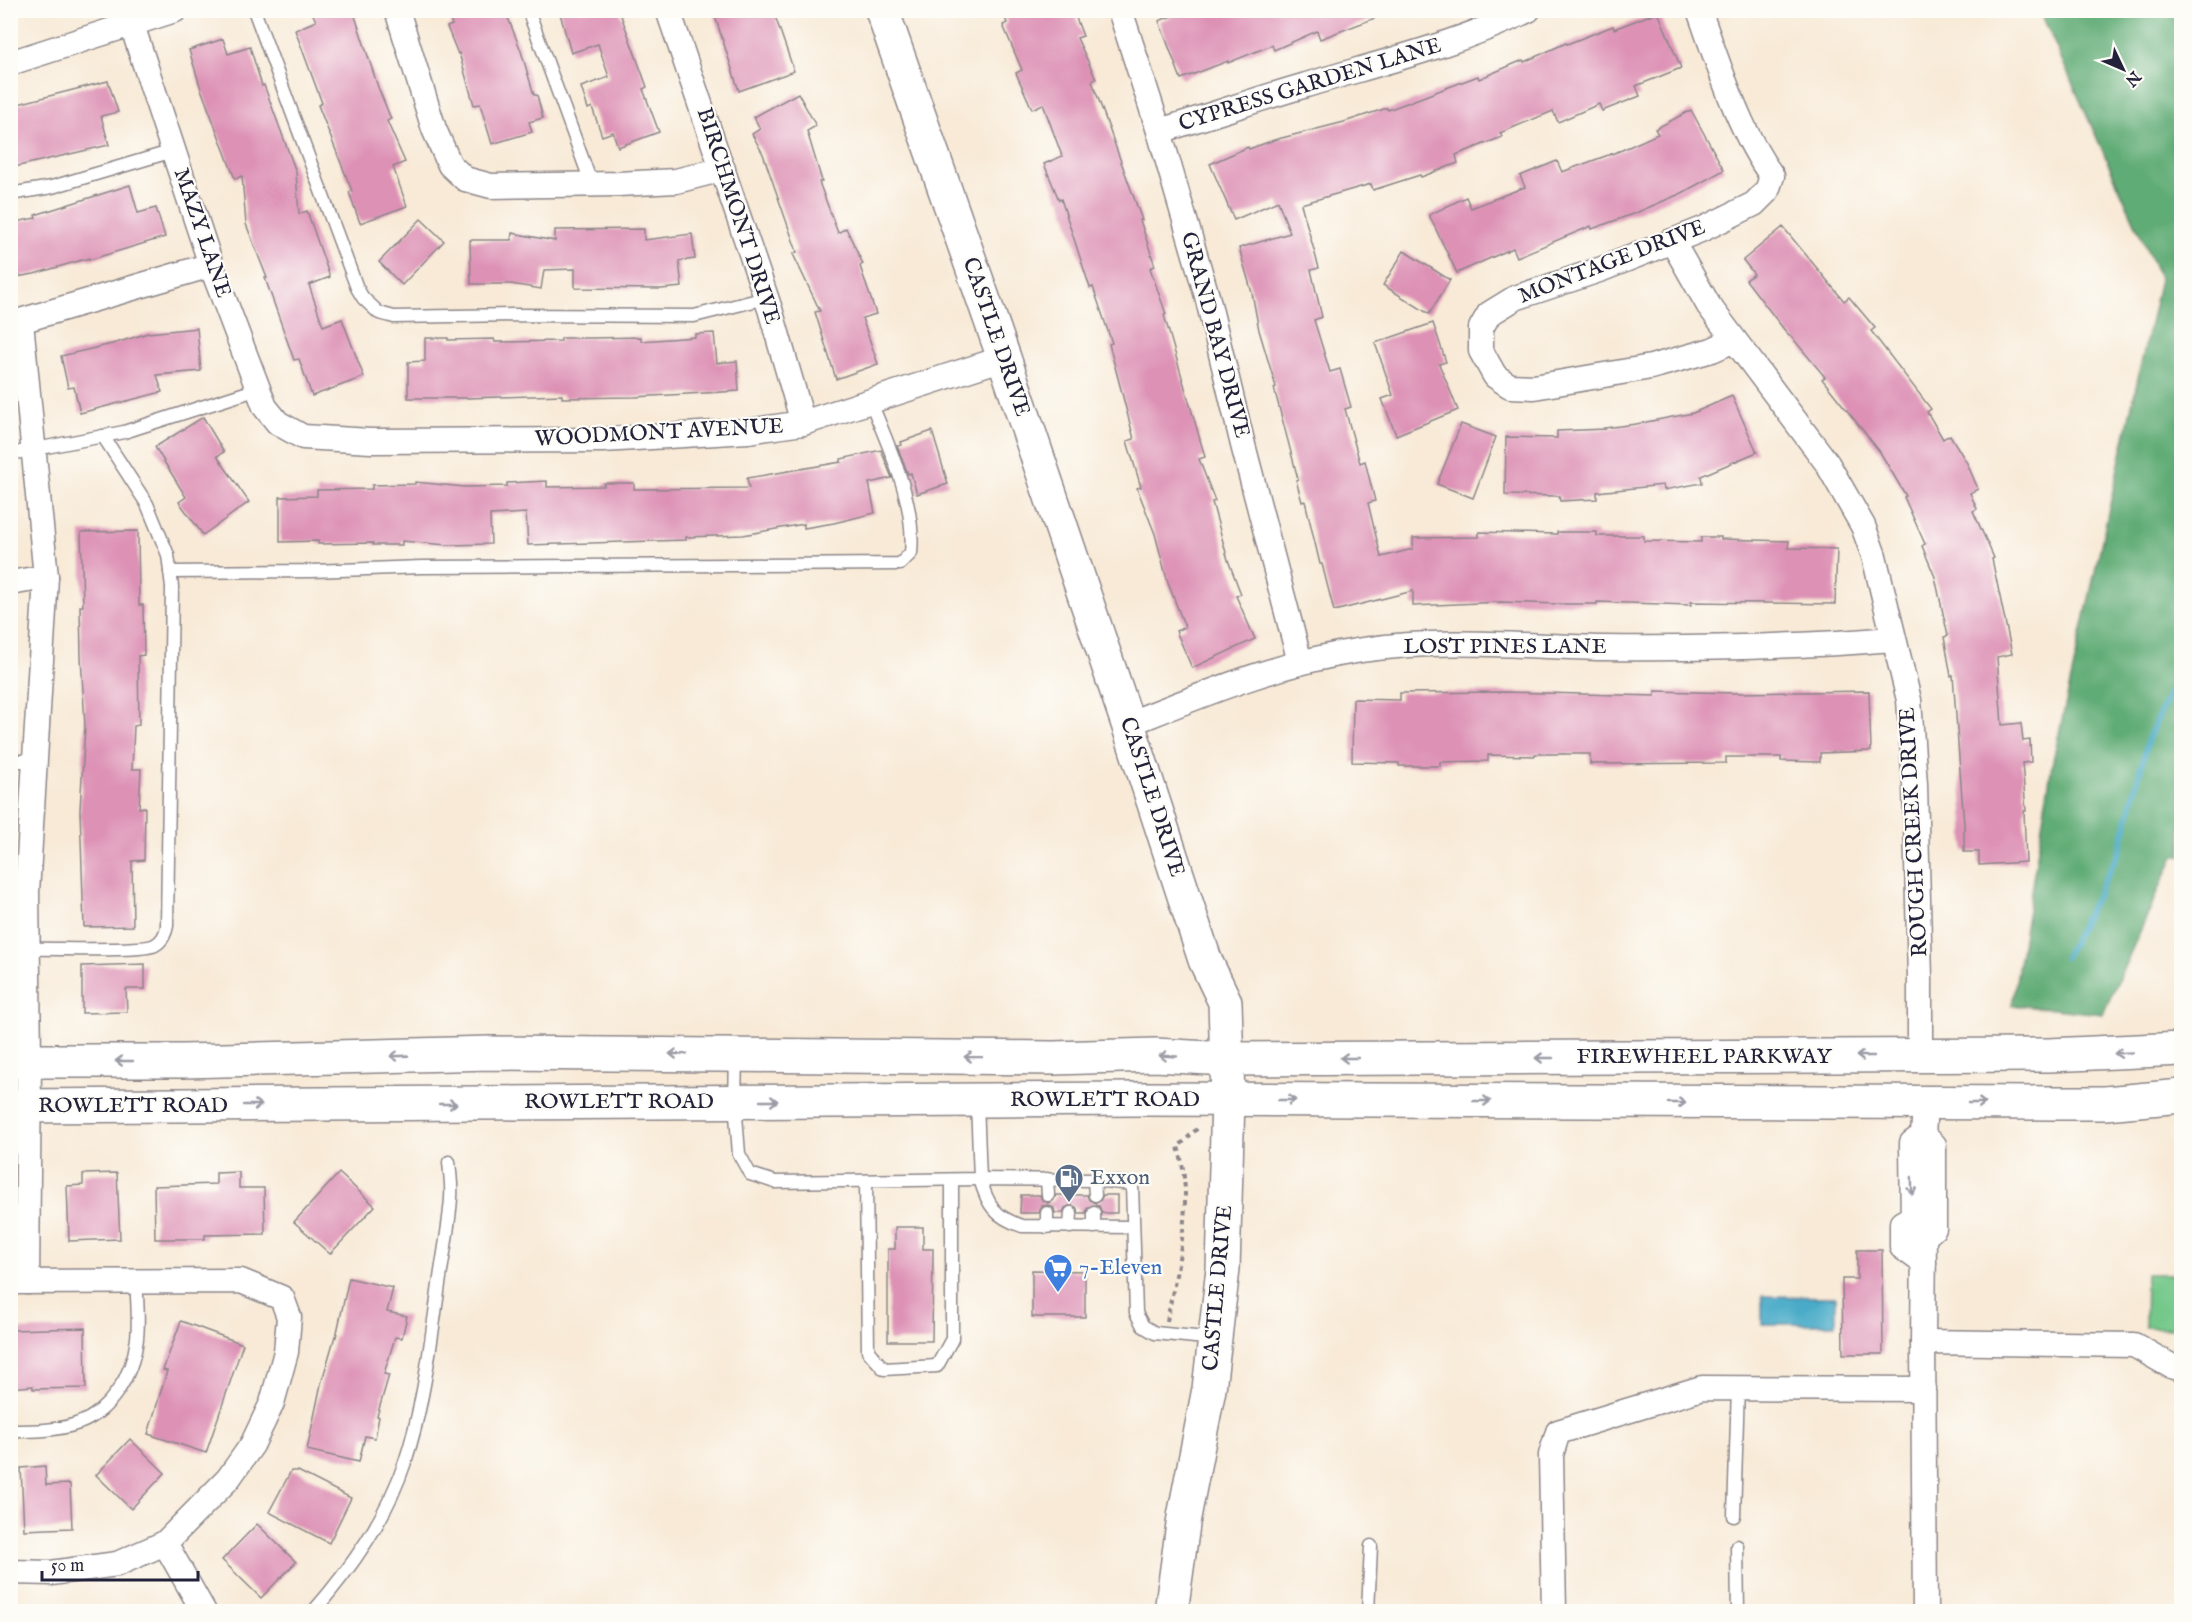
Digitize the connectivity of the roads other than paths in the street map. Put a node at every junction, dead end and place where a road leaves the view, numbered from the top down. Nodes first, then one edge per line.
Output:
1 (175, 10) edge
2 (254, 10) edge
3 (397, 10) edge
4 (528, 10) edge
5 (668, 10) edge
6 (882, 10) edge
7 (1120, 10) edge
8 (1528, 10) edge
9 (1699, 10) edge
10 (129, 18) edge
11 (10, 63) edge
12 (1159, 131) junction
13 (173, 151) junction
14 (723, 169) junction
15 (592, 185) junction
16 (10, 194) edge
17 (1672, 241) junction
18 (211, 265) junction
19 (766, 298) junction
20 (16, 323) edge
21 (1734, 340) junction
22 (1004, 358) junction
23 (258, 388) junction
24 (871, 402) junction
25 (803, 423) junction
26 (103, 436) junction
27 (303, 437) joint
28 (34, 449) junction
29 (10, 454) edge
30 (170, 572) junction
31 (46, 577) junction
32 (10, 583) edge
33 (1893, 639) junction
34 (1300, 662) junction
35 (1128, 724) junction
36 (10, 761) edge
37 (34, 761) junction
38 (19, 892) edge
39 (28, 949) junction
40 (2181, 1049) edge
41 (491, 1053) junction
42 (736, 1055) junction
43 (1920, 1056) junction
44 (1227, 1059) junction
45 (20, 1061) edge
46 (2181, 1096) edge
47 (1228, 1099) junction
48 (977, 1100) junction
49 (735, 1102) junction
50 (489, 1103) junction
51 (1733, 1103) junction
52 (1926, 1103) junction
53 (19, 1106) edge
54 (449, 1162) dead end
55 (980, 1179) junction
56 (1047, 1179) junction
57 (866, 1180) junction
58 (952, 1180) junction
59 (1094, 1180) junction
60 (1072, 1181) junction
61 (1048, 1195) dead end
62 (1072, 1195) dead end
63 (1095, 1195) dead end
64 (1047, 1213) dead end
65 (1071, 1213) dead end
66 (1094, 1213) dead end
67 (1047, 1227) junction
68 (1070, 1227) junction
69 (1094, 1227) junction
70 (1132, 1227) junction
71 (136, 1281) junction
72 (19, 1282) edge
73 (1216, 1339) junction
74 (1923, 1342) junction
75 (2181, 1369) edge
76 (1738, 1387) junction
77 (1924, 1389) junction
78 (10, 1431) edge
79 (1734, 1516) dead end
80 (165, 1543) junction
81 (1371, 1546) dead end
82 (1737, 1546) dead end
83 (10, 1572) edge
84 (317, 1610) edge
85 (204, 1611) edge
86 (1171, 1611) edge
87 (1368, 1611) edge
88 (1554, 1611) edge
89 (1738, 1611) edge
90 (1925, 1611) edge

1 - 10 street
2 - 19 lane
3 - 15 street
4 - 15 lane
5 - 14 street, BIRCHMONT DRIVE
6 - 22 main road, CASTLE DRIVE
7 - 12 street, GRAND BAY DRIVE
8 - 12 street, CYPRESS GARDEN LANE
9 - 17 street, MONTAGE DRIVE
10 - 11 street
10 - 13 street, MAZY LANE
12 - 34 street, GRAND BAY DRIVE
13 - 16 lane
13 - 18 street, MAZY LANE
14 - 15 street
14 - 19 street, BIRCHMONT DRIVE
17 - 21 street, ROUGH CREEK DRIVE
17 - 21 street, MONTAGE DRIVE
18 - 20 street
18 - 23 street, MAZY LANE
19 - 25 street, BIRCHMONT DRIVE
20 - 28 street
21 - 33 street, ROUGH CREEK DRIVE
22 - 24 street, WOODMONT AVENUE
22 - 35 main road, CASTLE DRIVE
23 - 26 lane
23 - 27 street, MAZY LANE
24 - 25 street, WOODMONT AVENUE
24 - 30 lane
25 - 27 street, WOODMONT AVENUE
26 - 28 lane
26 - 30 lane
28 - 29 lane
28 - 31 street
30 - 39 lane
31 - 32 street
31 - 37 street
33 - 34 street, LOST PINES LANE
33 - 43 street, ROUGH CREEK DRIVE
34 - 35 street, LOST PINES LANE
35 - 44 main road, CASTLE DRIVE
36 - 37 lane
37 - 38 street
38 - 39 street
39 - 45 street
40 -> 43 main road, FIREWHEEL PARKWAY
42 -> 41 main road, ROWLETT ROAD
41 -> 45 main road, ROWLETT ROAD
41 - 50 main road
44 -> 42 main road, ROWLETT ROAD
42 - 49 lane
43 -> 44 main road, FIREWHEEL PARKWAY
43 - 51 main road
44 - 47 main road, CASTLE DRIVE
45 - 53 street
52 -> 46 main road, FIREWHEEL PARKWAY
47 - 48 main road, ROWLETT ROAD
47 -> 51 main road, FIREWHEEL PARKWAY
47 - 73 main road, CASTLE DRIVE
49 -> 48 main road, ROWLETT ROAD
48 - 55 lane
49 - 50 main road, ROWLETT ROAD
49 - 57 lane
53 -> 50 main road, ROWLETT ROAD
51 - 52 main road, FIREWHEEL PARKWAY
52 - 74 street
53 - 72 street
54 - 84 lane
55 - 56 lane
55 - 58 lane
55 - 67 lane
56 - 60 lane
56 - 61 lane
57 - 58 lane
57 - 58 lane
59 - 60 lane
59 - 63 lane
59 - 70 lane
60 - 62 lane
64 - 67 lane
65 - 68 lane
66 - 69 lane
67 - 68 lane
68 - 69 lane
69 - 70 lane
70 - 73 lane
71 - 72 street
71 - 78 lane
71 - 80 street
73 - 86 main road, CASTLE DRIVE
74 - 75 street
74 - 77 street
76 - 77 street
76 - 79 lane
76 - 88 street
77 - 90 street
80 - 83 street
80 - 85 street
81 - 87 lane
82 - 89 lane

